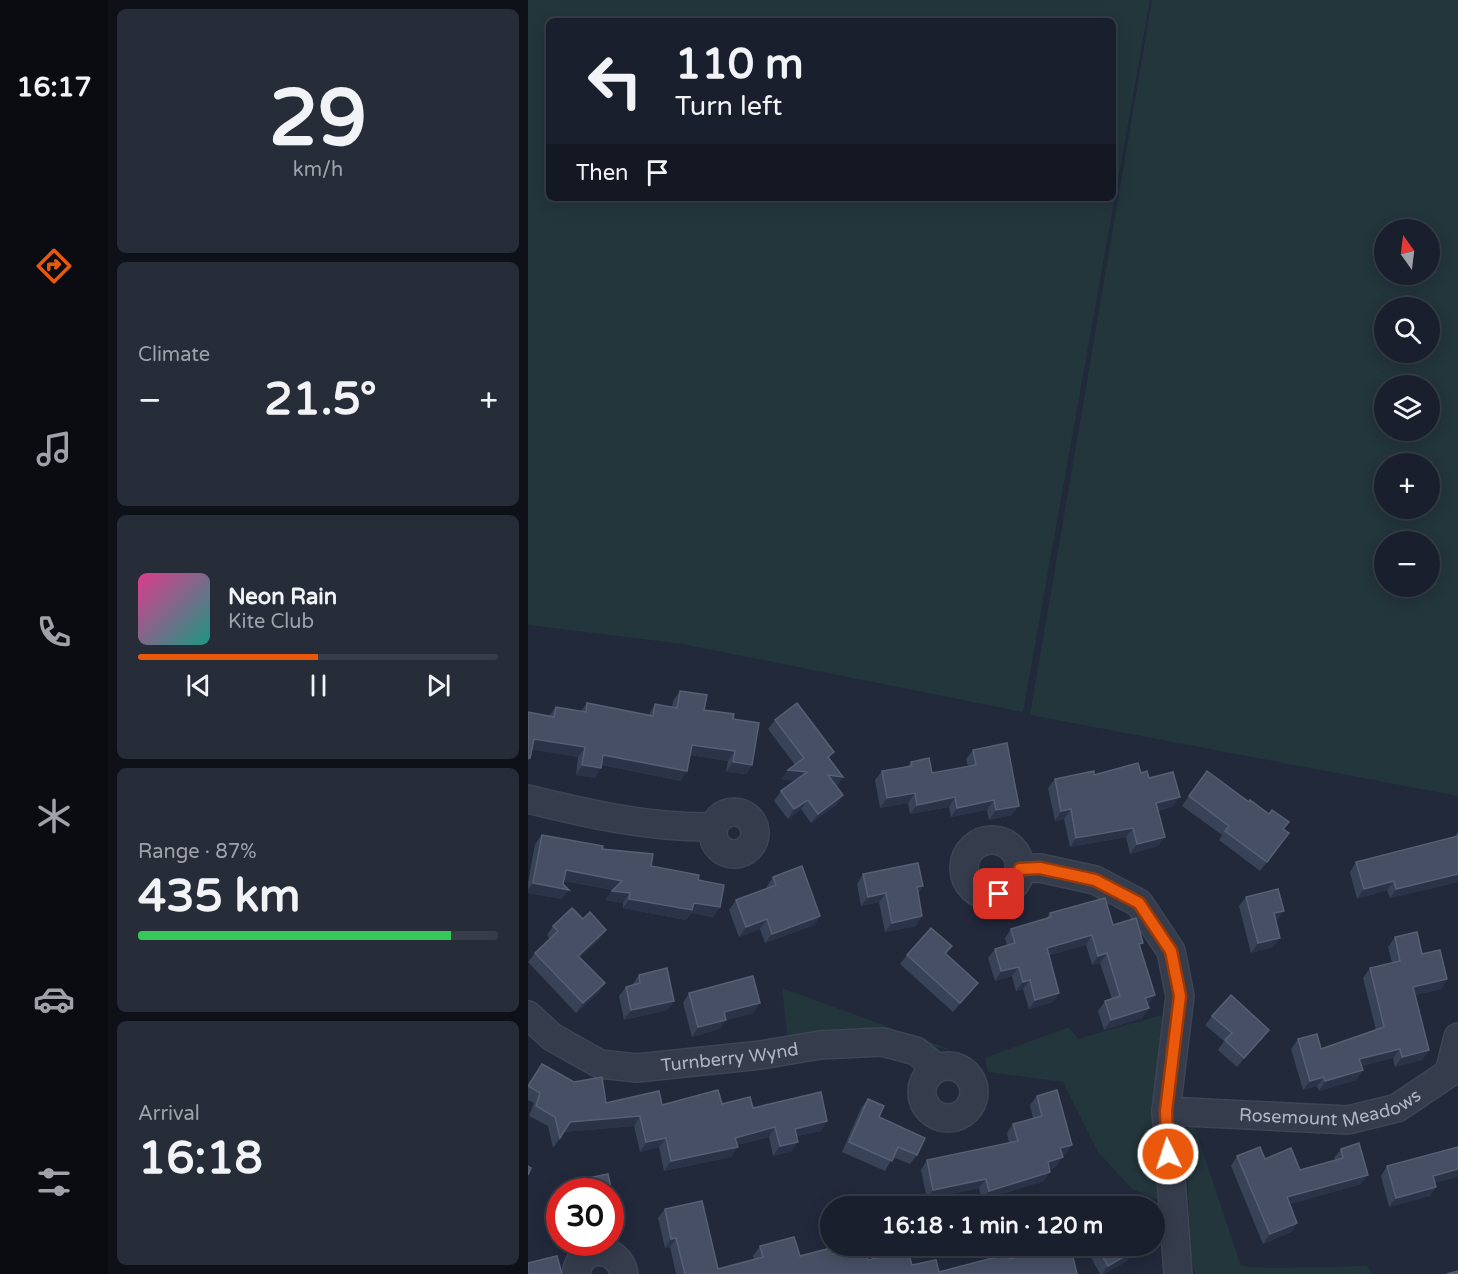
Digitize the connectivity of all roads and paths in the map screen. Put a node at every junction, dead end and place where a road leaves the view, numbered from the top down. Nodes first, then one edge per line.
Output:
1 (528, 799) edge
2 (712, 827) dead end
3 (1020, 869) dead end
4 (528, 1015) edge
5 (1458, 1037) edge
6 (937, 1068) dead end
7 (1166, 1111) junction
8 (576, 1274) edge
9 (624, 1274) edge
10 (1178, 1274) edge

1 - 2 street
3 - 7 street
4 - 6 street, Turnberry Wynd
5 - 7 street, Rosemount Meadows
7 - 10 street
8 - 9 street

